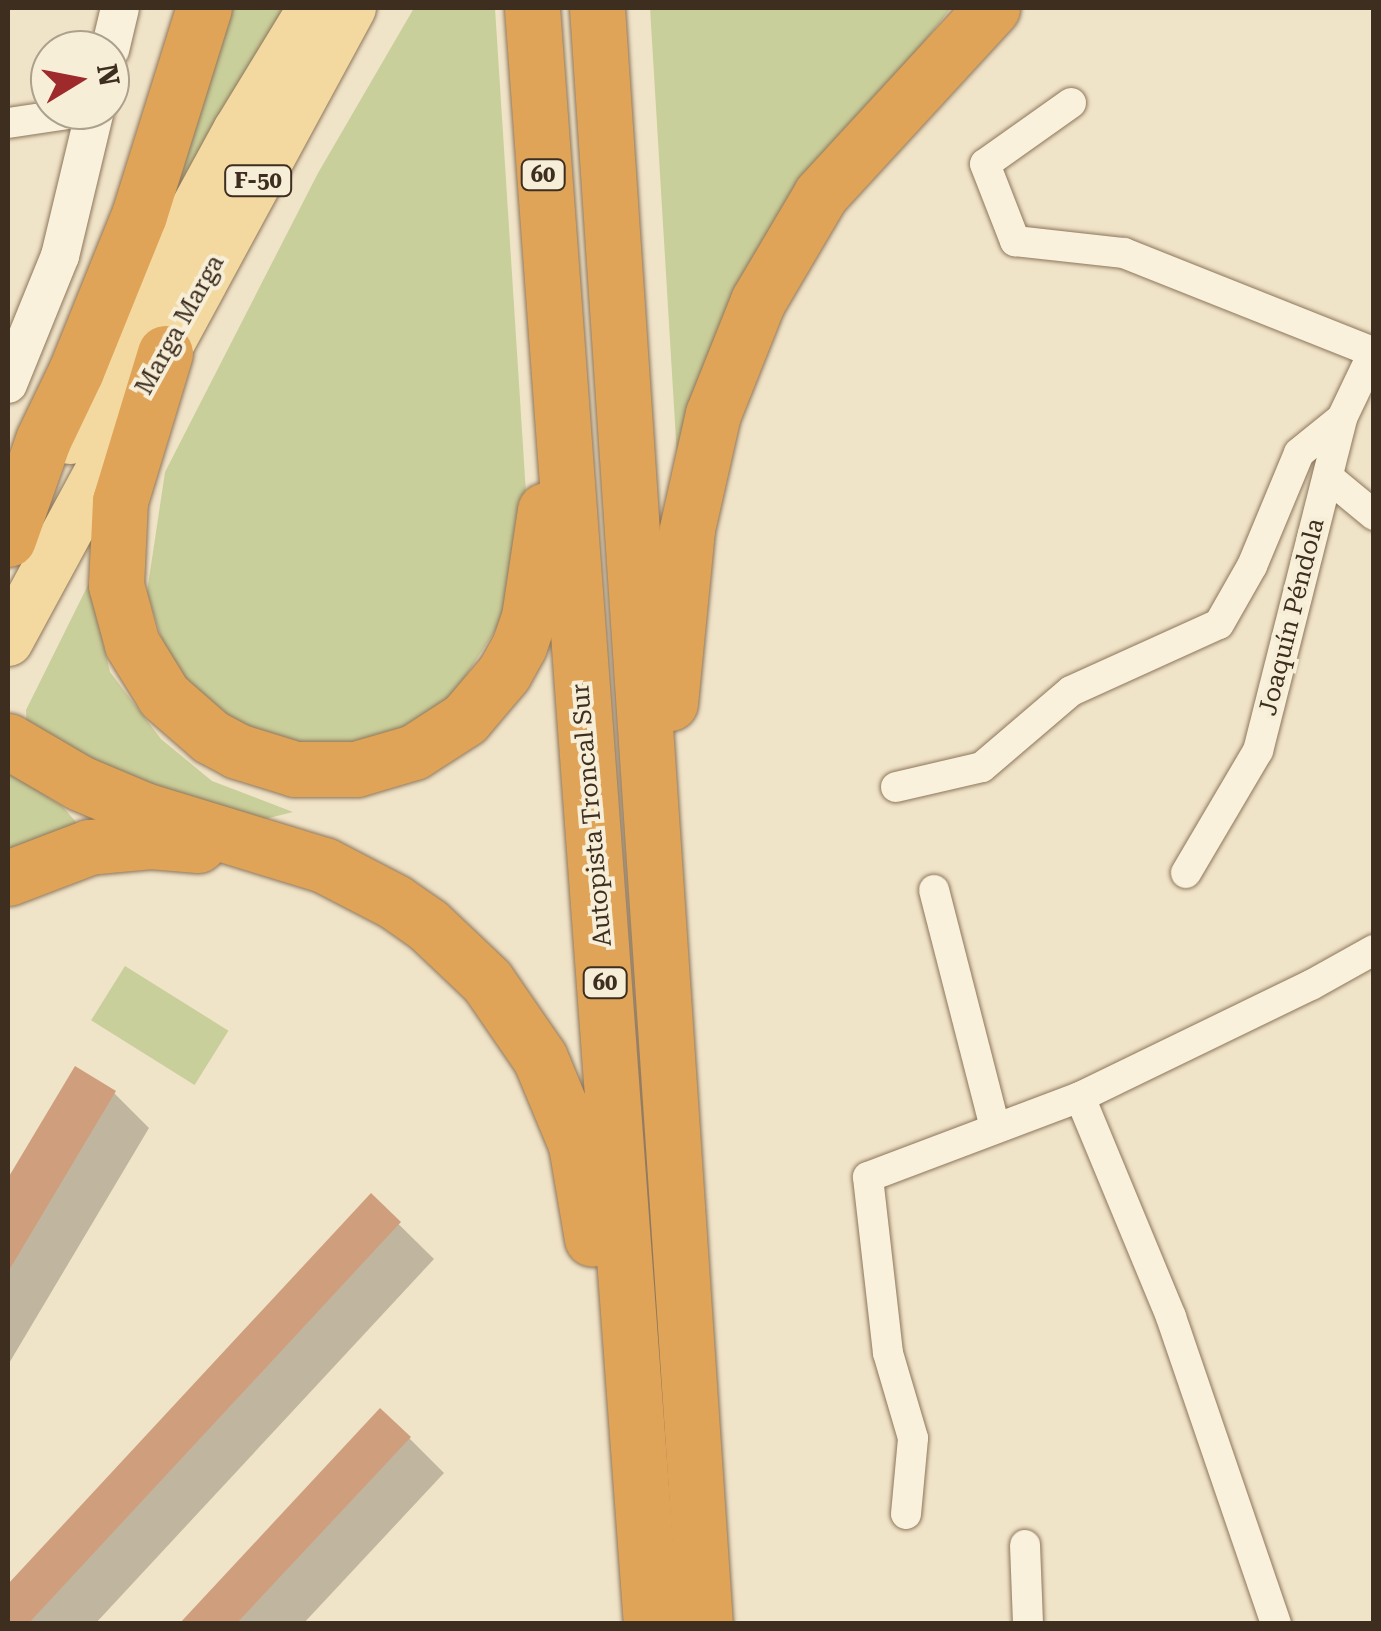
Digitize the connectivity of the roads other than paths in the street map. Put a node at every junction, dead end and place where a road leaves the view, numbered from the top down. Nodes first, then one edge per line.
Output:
1 (204, 8) edge
2 (312, 8) edge
3 (350, 8) edge
4 (532, 8) edge
5 (597, 8) edge
6 (992, 8) edge
7 (1071, 102) dead end
8 (90, 130) edge
9 (555, 342) junction
10 (1373, 351) edge
11 (165, 353) junction
12 (8, 384) edge
13 (1342, 418) junction
14 (1328, 478) junction
15 (1374, 515) edge
16 (8, 538) edge
17 (8, 556) edge
18 (8, 640) edge
19 (8, 741) edge
20 (896, 787) dead end
21 (286, 851) junction
22 (1186, 873) dead end
23 (8, 878) edge
24 (934, 890) dead end
25 (1374, 950) edge
26 (661, 956) junction
27 (1080, 1097) junction
28 (996, 1128) junction
29 (906, 1514) dead end
30 (1025, 1544) dead end
31 (648, 1624) edge
32 (704, 1624) edge
33 (1028, 1624) edge
34 (1276, 1624) edge

1 - 16 highway
2 - 17 main road, Marga Marga / F-50
3 - 11 main road, Marga Marga / F-50
4 - 9 highway, Autopista Troncal Sur / 60
5 - 26 highway, 60
6 - 26 highway
7 - 10 street
8 - 12 street
9 - 11 highway
9 - 31 highway, Autopista Troncal Sur / 60
10 - 13 street, Joaquín Péndola
11 - 18 main road, Marga Marga / F-50
13 - 14 street, Joaquín Péndola
13 - 20 street
14 - 15 street
14 - 22 street, Joaquín Péndola
19 - 21 highway
21 - 23 highway
21 - 31 highway
24 - 28 street
25 - 27 street
26 - 32 highway, 60
27 - 28 street
27 - 34 street
28 - 29 street
30 - 33 street

